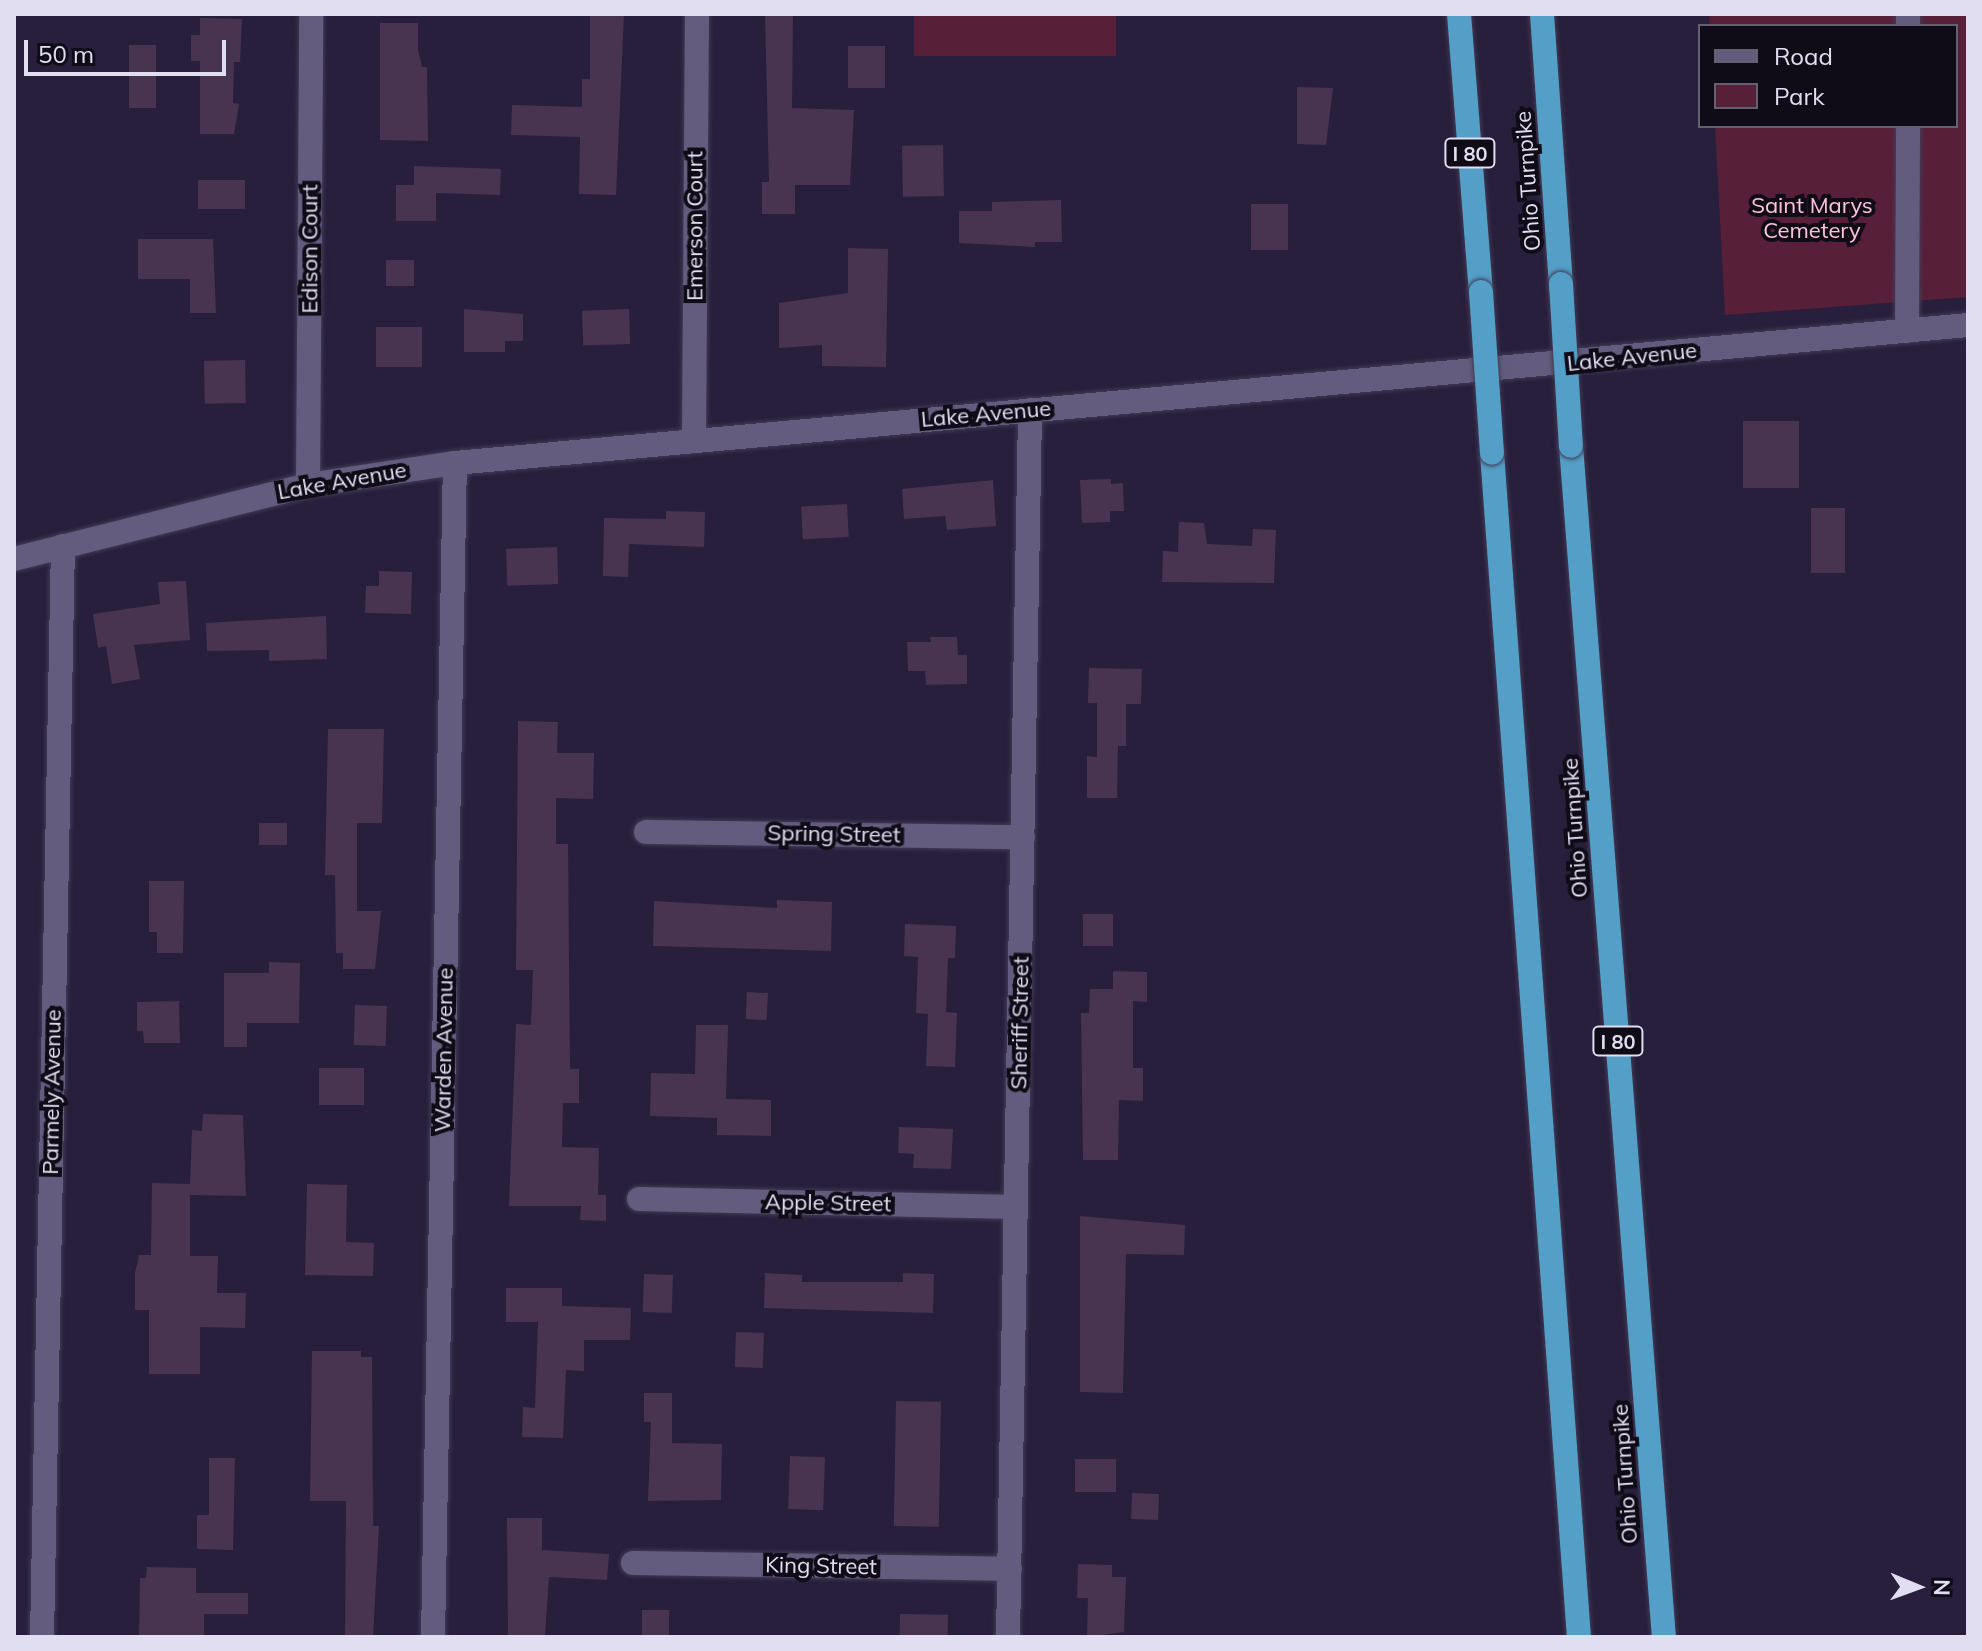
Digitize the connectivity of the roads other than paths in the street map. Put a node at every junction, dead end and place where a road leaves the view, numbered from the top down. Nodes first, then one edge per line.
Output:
1 (311, 14) edge
2 (697, 14) edge
3 (1459, 14) edge
4 (1542, 14) edge
5 (1908, 128) edge
6 (1968, 325) edge
7 (1907, 331) junction
8 (1030, 410) junction
9 (694, 439) junction
10 (455, 463) junction
11 (308, 485) junction
12 (63, 546) junction
13 (14, 559) edge
14 (646, 832) dead end
15 (1023, 837) junction
16 (639, 1199) dead end
17 (1016, 1207) junction
18 (633, 1563) dead end
19 (1010, 1569) junction
20 (42, 1637) edge
21 (433, 1637) edge
22 (1008, 1637) edge
23 (1579, 1637) edge
24 (1664, 1637) edge

1 - 11 street, Edison Court
2 - 9 street, Emerson Court
3 - 23 highway, I 80, bridge
4 - 24 highway, Ohio Turnpike / I 80, bridge
5 - 7 street
6 - 7 street, Lake Avenue
7 - 8 street, Lake Avenue
8 - 9 street, Lake Avenue
8 - 15 street, Sheriff Street
9 - 10 street, Lake Avenue
10 - 11 street, Lake Avenue
10 - 21 street, Warden Avenue
11 - 12 street, Lake Avenue
12 - 13 street, Lake Avenue
12 - 20 street, Parmely Avenue
14 - 15 street, Spring Street
15 - 17 street, Sheriff Street
16 - 17 street, Apple Street
17 - 19 street, Sheriff Street
18 - 19 street, King Street
19 - 22 street, Sheriff Street

